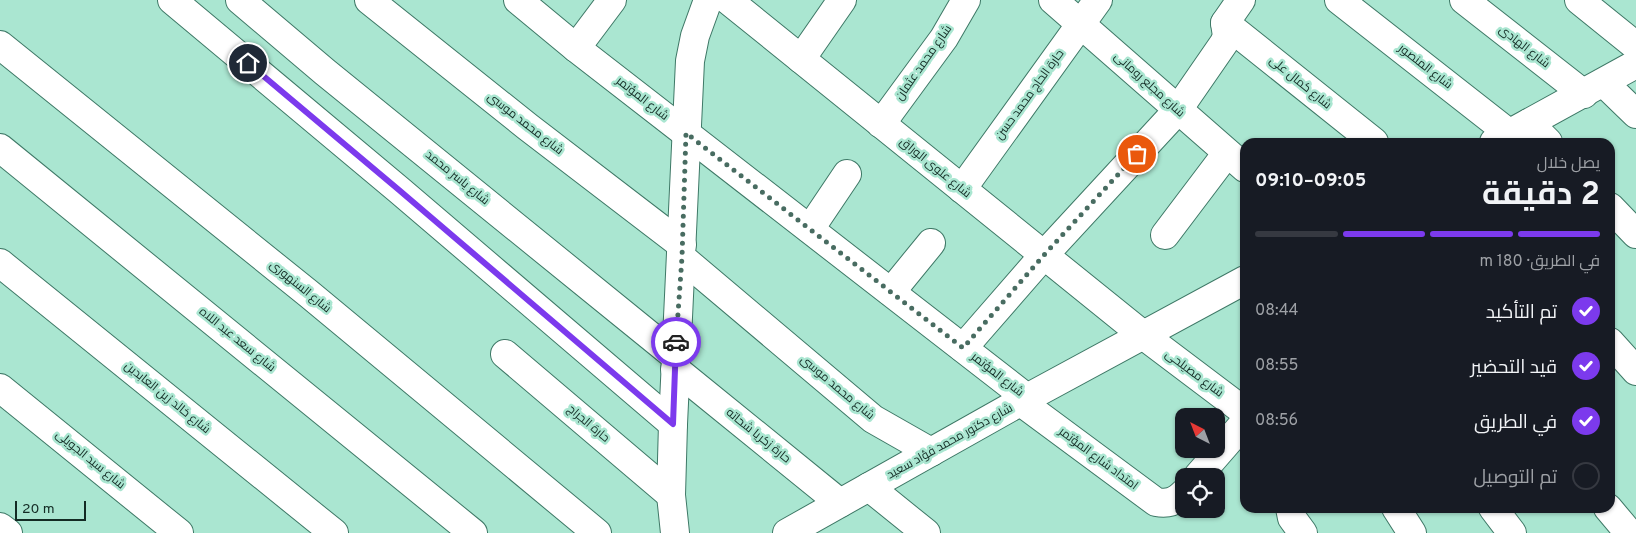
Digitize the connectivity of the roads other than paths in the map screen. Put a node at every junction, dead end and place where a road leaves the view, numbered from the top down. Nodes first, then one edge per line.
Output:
1 (172, 0) edge
2 (240, 0) edge
3 (370, 0) edge
4 (518, 0) edge
5 (612, 0) edge
6 (708, 0) edge
7 (728, 0) edge
8 (842, 0) edge
9 (966, 0) edge
10 (1053, 0) edge
11 (1098, 0) edge
12 (1241, 0) edge
13 (1340, 0) edge
14 (1464, 0) edge
15 (1579, 0) edge
16 (1225, 23) junction
17 (1081, 24) junction
18 (0, 44) edge
19 (1636, 46) edge
20 (576, 48) junction
21 (801, 59) junction
22 (1636, 64) edge
23 (1594, 88) junction
24 (1177, 110) junction
25 (1636, 114) edge
26 (881, 124) junction
27 (686, 133) junction
28 (1520, 136) edge
29 (1369, 138) edge
30 (0, 148) edge
31 (1236, 161) edge
32 (846, 174) dead end
33 (962, 189) junction
34 (1615, 212) edge
35 (810, 229) junction
36 (1636, 234) edge
37 (1165, 235) dead end
38 (931, 243) dead end
39 (682, 251) junction
40 (1044, 255) junction
41 (0, 263) edge
42 (1240, 283) edge
43 (891, 292) junction
44 (1143, 335) junction
45 (963, 348) junction
46 (1615, 348) edge
47 (505, 354) dead end
48 (675, 362) junction
49 (1636, 372) edge
50 (0, 388) edge
51 (1024, 400) junction
52 (1240, 408) edge
53 (673, 424) junction
54 (1240, 428) edge
55 (931, 452) junction
56 (1205, 468) edge
57 (869, 487) junction
58 (671, 495) junction
59 (1175, 499) edge
60 (840, 503) junction
61 (1399, 513) edge
62 (1497, 513) edge
63 (1612, 513) edge
64 (0, 527) edge
65 (8, 533) edge
66 (179, 533) edge
67 (334, 533) edge
68 (473, 533) edge
69 (597, 533) edge
70 (675, 533) edge
71 (787, 533) edge
72 (926, 533) edge
73 (1412, 533) edge
74 (1512, 533) edge
75 (1629, 533) edge

1 - 53 street
2 - 48 street, شارع ياسر محمد
3 - 39 street, شارع محمد موسى
4 - 20 street, شارع المؤتمر
5 - 20 street
6 - 27 street
7 - 21 street, شارع علوى الوراق
8 - 21 street
9 - 26 street, شارع محمد عثمان
10 - 17 street, شارع مجلع رومانى
11 - 17 street, حارة الحاج محمد حسن
12 - 16 street
13 - 28 street, شارع المنصور
14 - 23 street, شارع الهادى
15 - 19 street
16 - 24 street
16 - 29 street, شارع كمال على
17 - 24 street, شارع مجلع رومانى
17 - 33 street, حارة الحاج محمد حسن
18 - 69 street, شارع السنهورى
20 - 27 street, شارع المؤتمر
21 - 26 street, شارع علوى الوراق
22 - 23 street
23 - 25 street, شارع الهادى
23 - 28 street
24 - 31 street, شارع مجلع رومانى
24 - 40 street
26 - 33 street, شارع علوى الوراق
27 - 35 street, شارع المؤتمر
27 - 39 street
30 - 68 street, شارع سعد عبد اللاه
31 - 37 street
32 - 35 street
33 - 40 street, شارع علوى الوراق
34 - 36 street
35 - 43 street, شارع المؤتمر
38 - 43 street
39 - 48 street
39 - 55 street, شارع محمد موسى
40 - 44 street, شارع علوى الوراق
40 - 45 street
41 - 67 street, شارع خالد زين العابدين
42 - 44 street, شارع دكتور محمد فؤاد سعيد
43 - 45 street, شارع المؤتمر
44 - 51 street, شارع دكتور محمد فؤاد سعيد
44 - 52 street, شارع مصيلحى
45 - 51 street, شارع المؤتمر
46 - 49 street
47 - 58 street, حارة الجراج
48 - 53 street
48 - 60 street, حارة زكريا شحاته
50 - 66 street, شارع سيد الجويلى
51 - 55 street, شارع دكتور محمد فؤاد سعيد
51 - 59 street, امتداد شارع المؤتمر
53 - 58 street
54 - 56 street
55 - 57 street, شارع دكتور محمد فؤاد سعيد
57 - 60 street, شارع دكتور محمد فؤاد سعيد
57 - 72 street
58 - 70 street
60 - 71 street, شارع دكتور محمد فؤاد سعيد
61 - 73 street
62 - 74 street
63 - 75 street
64 - 65 street

